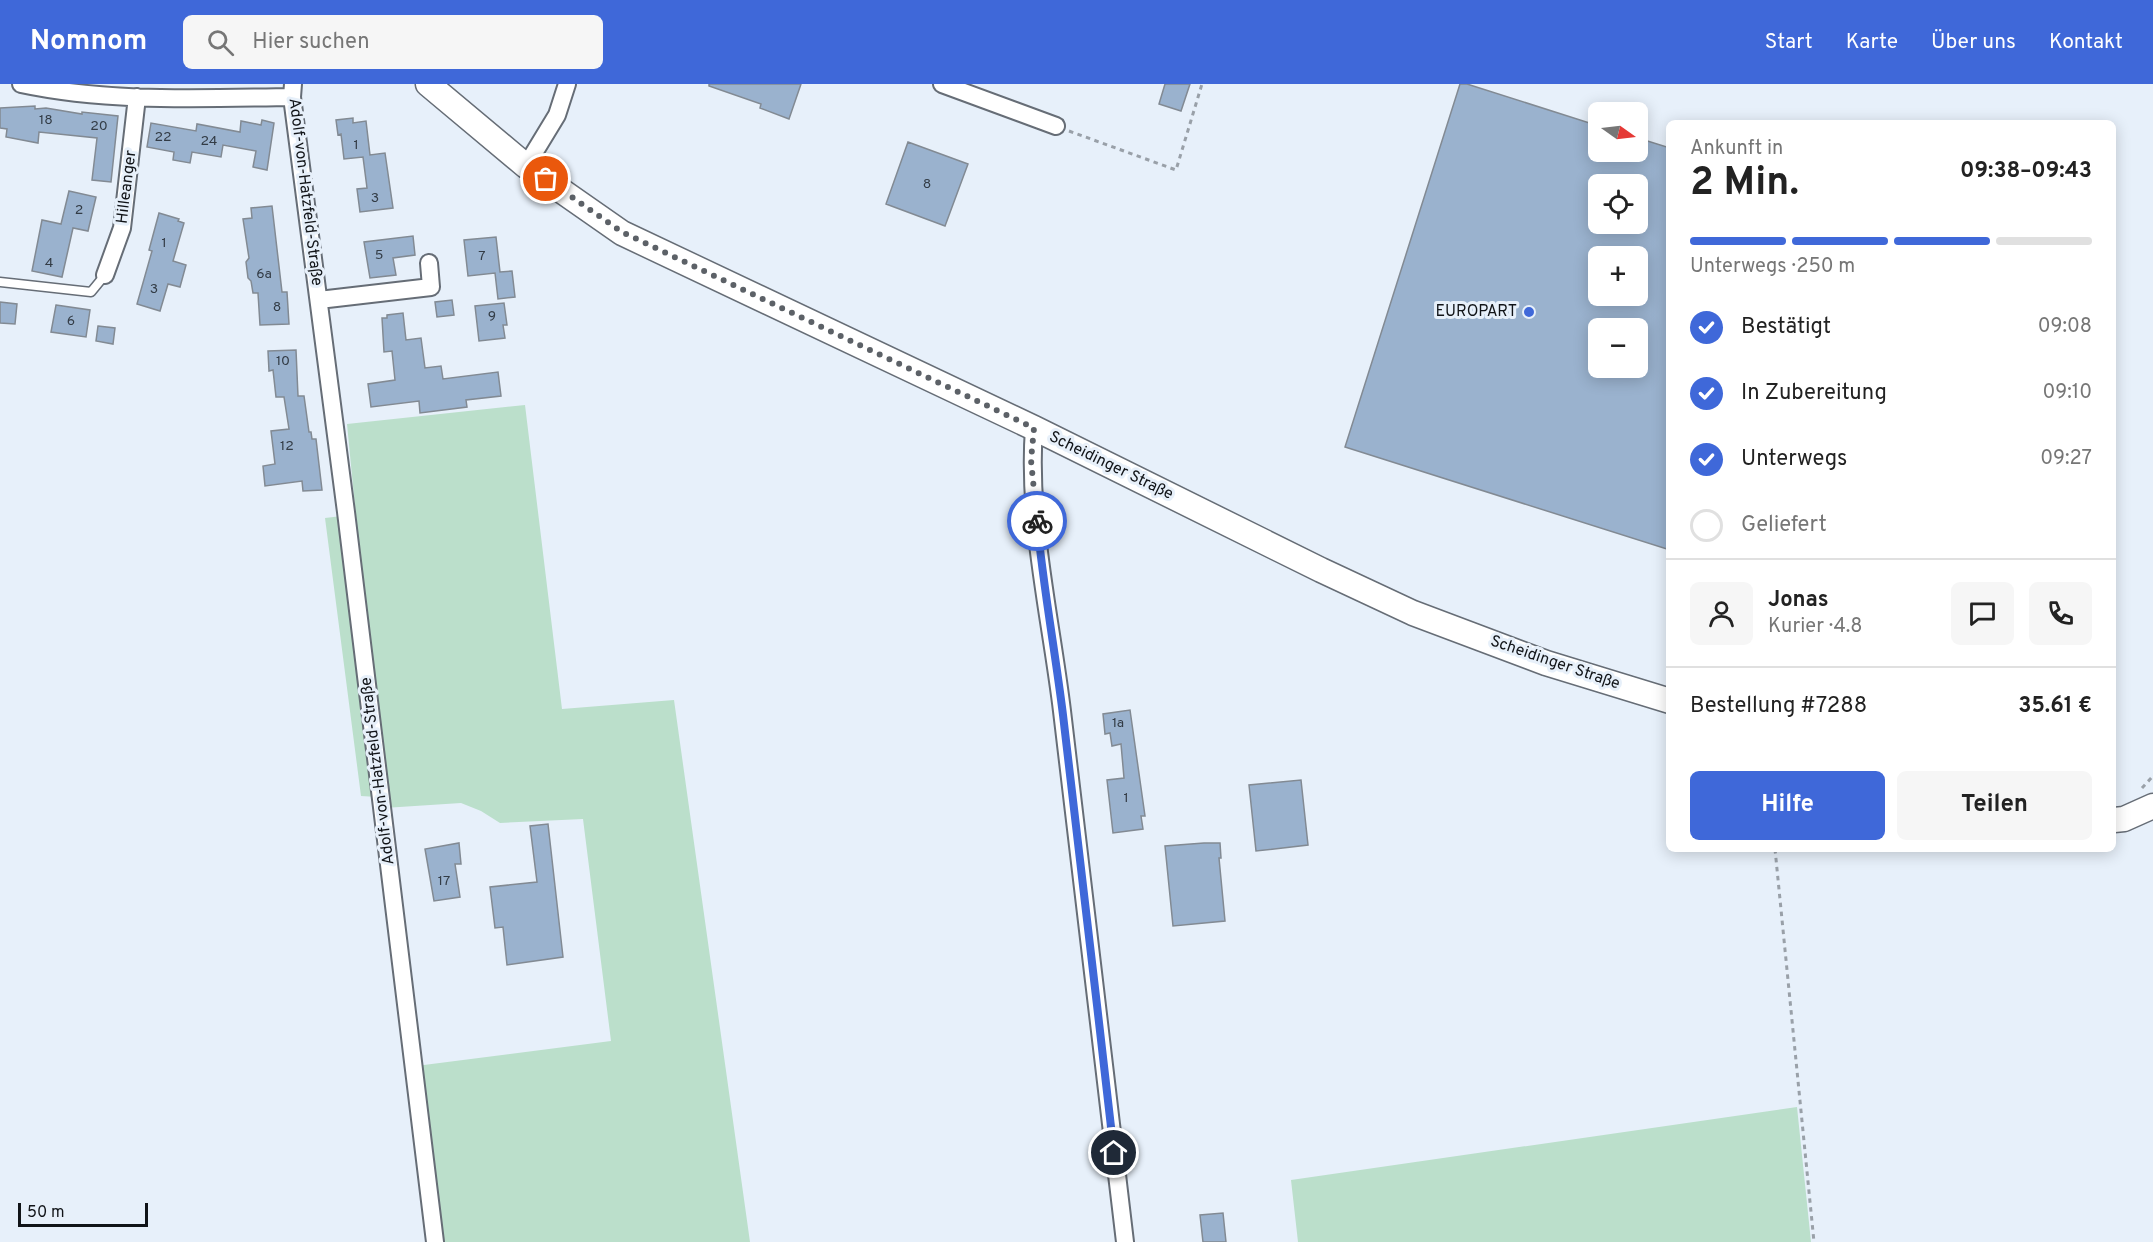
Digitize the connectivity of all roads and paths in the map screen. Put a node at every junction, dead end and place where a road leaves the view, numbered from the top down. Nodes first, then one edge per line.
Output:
1 (21, 84) edge
2 (428, 84) edge
3 (567, 84) edge
4 (942, 84) edge
5 (1202, 84) edge
6 (293, 90) edge
7 (137, 97) junction
8 (1056, 126) joint
9 (526, 166) junction
10 (429, 263) dead end
11 (105, 275) joint
12 (0, 282) edge
13 (319, 300) junction
14 (1034, 428) junction
15 (1666, 699) edge
16 (2153, 806) edge
17 (2116, 820) edge
18 (1775, 852) edge
19 (435, 1242) edge
20 (1125, 1242) edge
21 (1814, 1242) edge

1 - 7 street
2 - 9 main road, Scheidinger Straße
3 - 9 street
4 - 8 street
5 - 8 path
6 - 7 street
6 - 13 street, Adolf-von-Hatzfeld-Straße
7 - 11 street, Hilleanger
9 - 14 main road, Scheidinger Straße
10 - 13 street, Adolf-von-Hatzfeld-Straße
11 - 12 lane
13 - 19 street, Adolf-von-Hatzfeld-Straße
14 - 15 main road, Scheidinger Straße
14 - 20 street
16 - 17 main road
18 - 21 path

